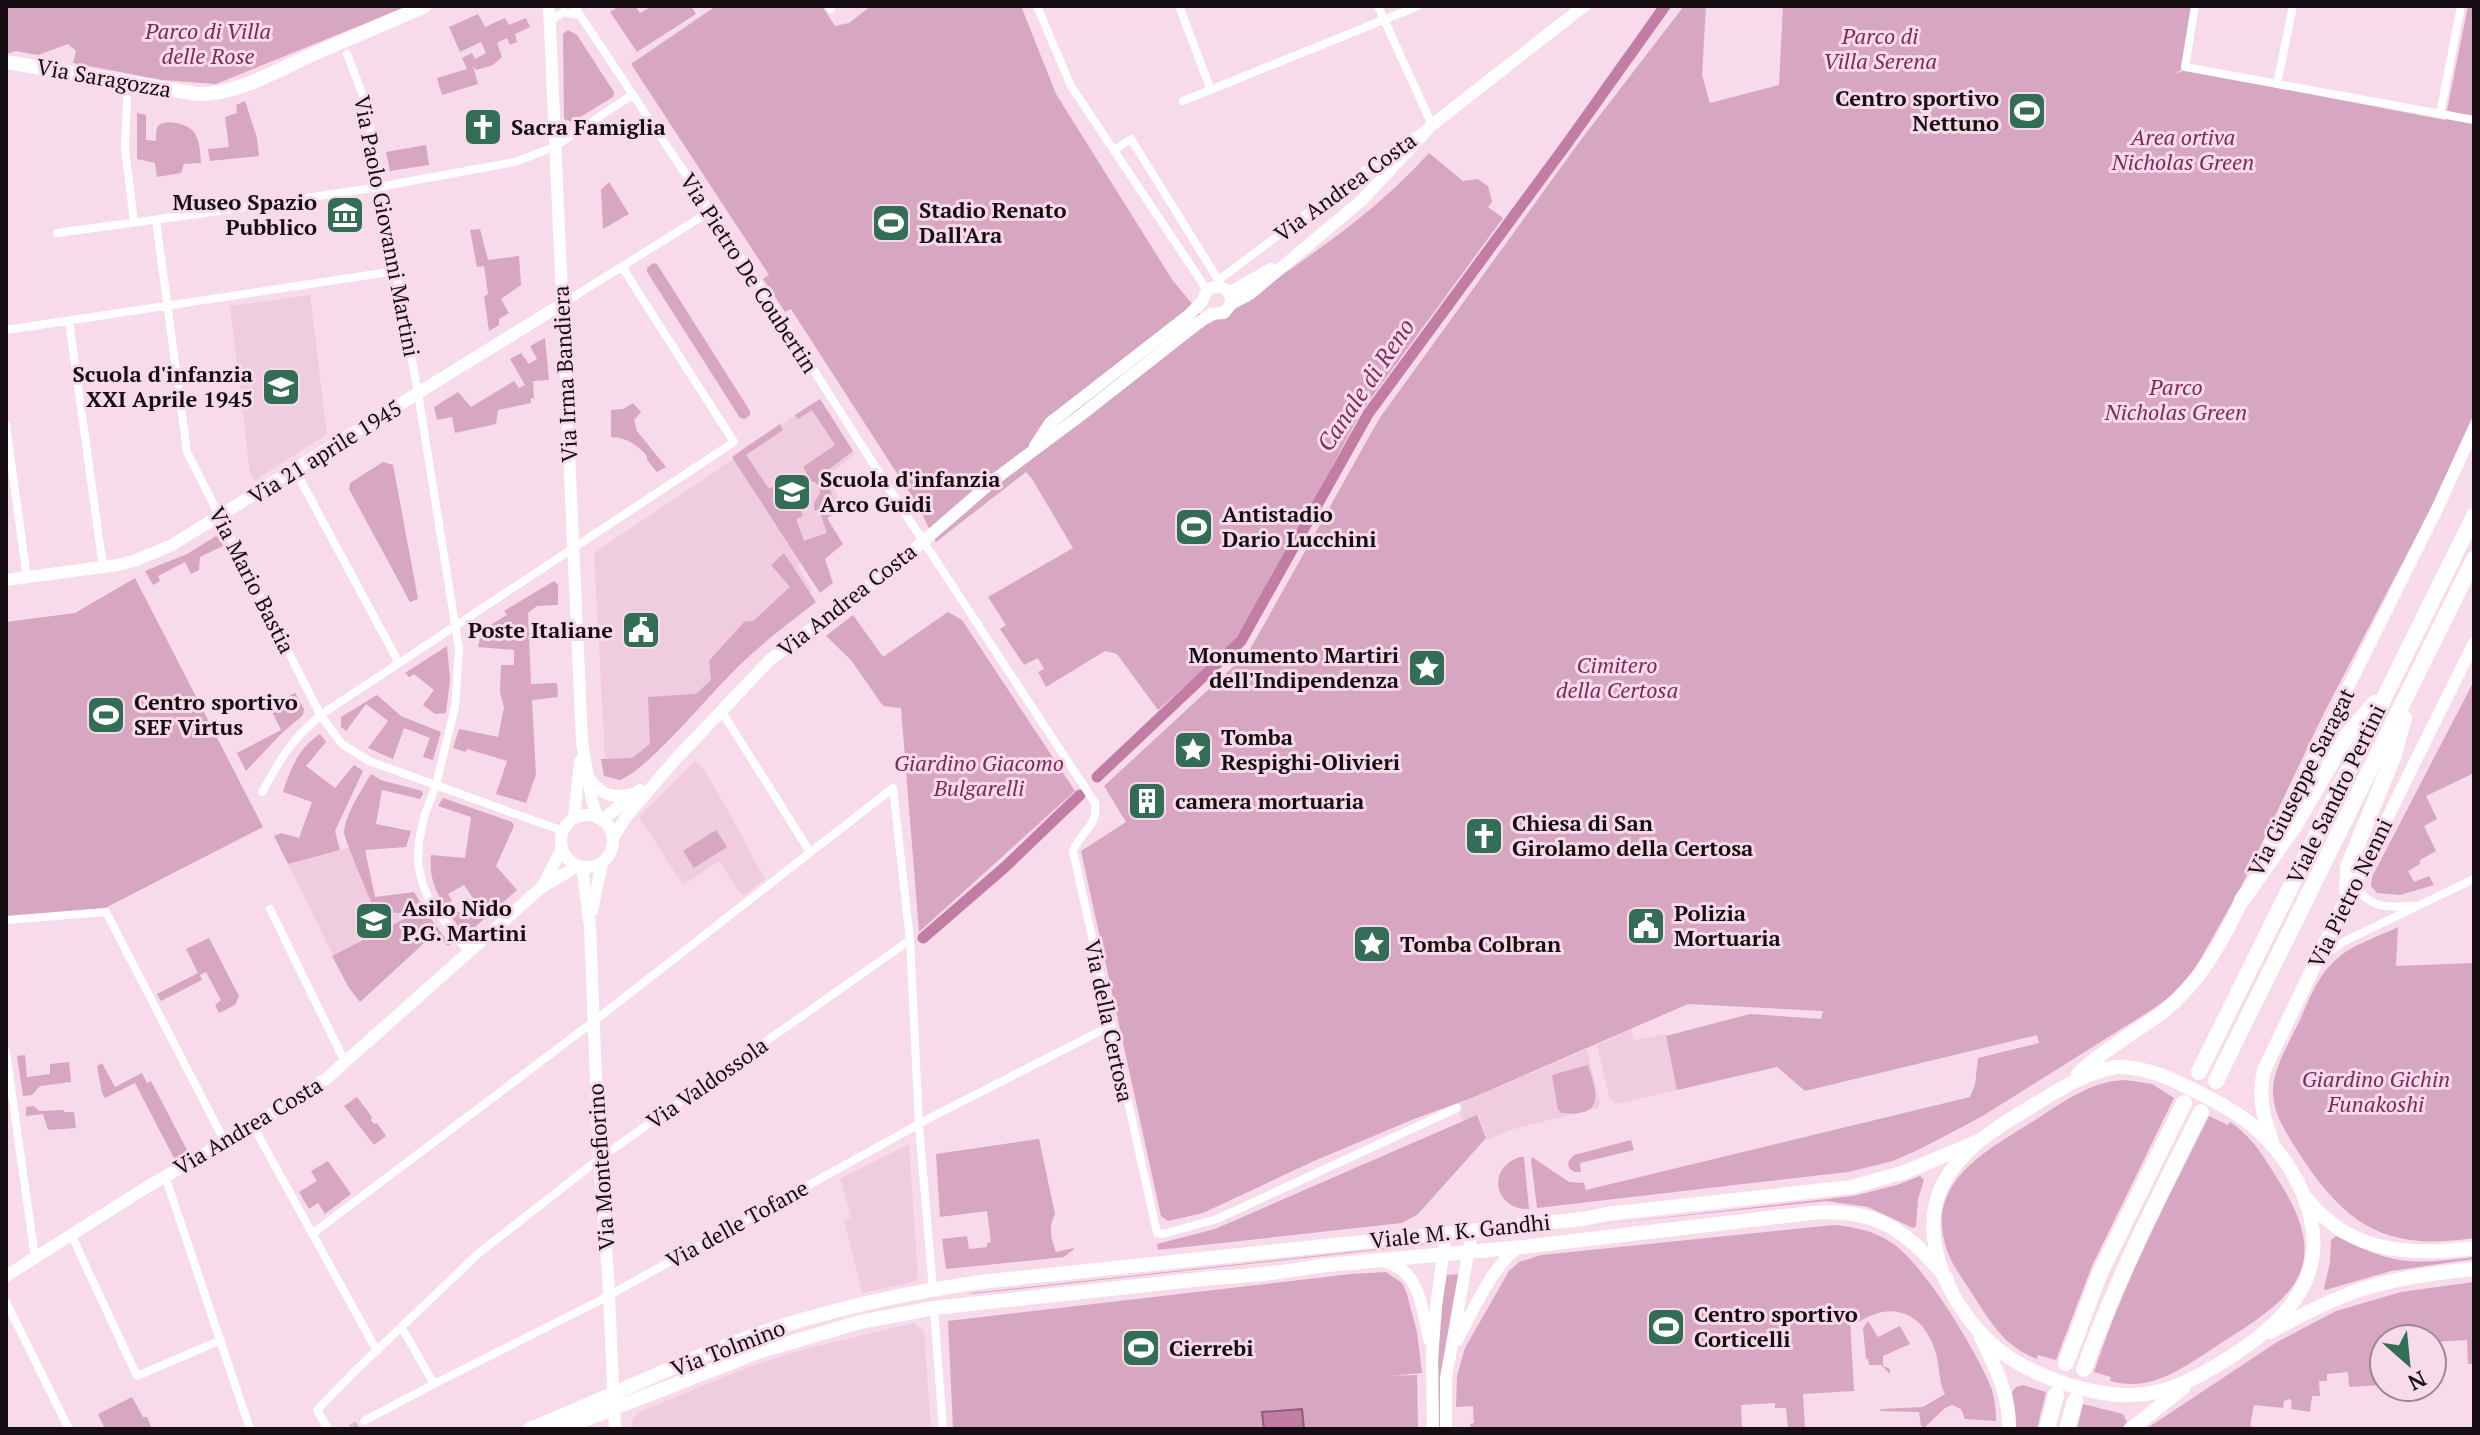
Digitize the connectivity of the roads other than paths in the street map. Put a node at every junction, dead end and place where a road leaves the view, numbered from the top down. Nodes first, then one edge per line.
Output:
1 (425, 6) edge
2 (549, 6) edge
3 (574, 6) edge
4 (1037, 6) edge
5 (1179, 6) edge
6 (1378, 6) edge
7 (1418, 6) edge
8 (2195, 6) edge
9 (2293, 6) edge
10 (2461, 6) edge
11 (1577, 8) edge
12 (582, 18) junction
13 (551, 20) junction
14 (1384, 20) junction
15 (344, 48) junction
16 (6, 62) edge
17 (2277, 84) junction
18 (1211, 90) junction
19 (128, 91) junction
20 (632, 95) junction
21 (1183, 101) dead end
22 (2440, 114) junction
23 (2474, 120) edge
24 (1432, 125) junction
25 (554, 147) junction
26 (1114, 150) junction
27 (381, 186) junction
28 (1172, 203) junction
29 (709, 212) junction
30 (1156, 213) junction
31 (156, 220) junction
32 (134, 222) junction
33 (57, 233) dead end
34 (622, 267) junction
35 (396, 271) junction
36 (1218, 292) junction
37 (562, 304) junction
38 (167, 307) junction
39 (1211, 314) junction
40 (69, 321) junction
41 (6, 330) edge
42 (418, 393) junction
43 (6, 425) edge
44 (2474, 429) edge
45 (1033, 449) junction
46 (295, 470) junction
47 (2474, 516) edge
48 (220, 517) junction
49 (922, 540) junction
50 (573, 549) junction
51 (2474, 559) edge
52 (103, 567) junction
53 (27, 578) junction
54 (6, 580) edge
55 (456, 626) junction
56 (2474, 643) edge
57 (399, 663) junction
58 (2413, 684) junction
59 (2389, 687) junction
60 (722, 712) junction
61 (321, 716) junction
62 (582, 742) junction
63 (673, 762) junction
64 (587, 775) junction
65 (436, 785) junction
66 (262, 792) dead end
67 (639, 792) junction
68 (574, 818) junction
69 (600, 819) junction
70 (563, 831) junction
71 (613, 838) junction
72 (562, 849) junction
73 (810, 852) junction
74 (602, 863) junction
75 (580, 866) junction
76 (2474, 879) edge
77 (542, 887) junction
78 (2350, 891) junction
79 (2242, 900) junction
80 (2420, 905) junction
81 (270, 909) dead end
82 (6, 920) edge
83 (590, 926) junction
84 (910, 940) junction
85 (468, 952) junction
86 (2317, 960) junction
87 (593, 1022) junction
88 (1110, 1026) junction
89 (6, 1052) edge
90 (345, 1062) junction
91 (2199, 1072) dead end
92 (2216, 1081) dead end
93 (2066, 1085) junction
94 (2184, 1103) dead end
95 (1457, 1108) dead end
96 (2201, 1112) dead end
97 (919, 1125) junction
98 (253, 1126) junction
99 (1979, 1141) junction
100 (225, 1142) junction
101 (2275, 1149) junction
102 (599, 1159) junction
103 (165, 1176) junction
104 (2300, 1189) junction
105 (71, 1234) junction
106 (312, 1234) junction
107 (1470, 1242) junction
108 (1445, 1243) junction
109 (1522, 1247) junction
110 (2474, 1248) edge
111 (35, 1258) junction
112 (1378, 1260) junction
113 (2474, 1269) edge
114 (6, 1276) edge
115 (1947, 1279) junction
116 (933, 1290) junction
117 (609, 1295) junction
118 (6, 1302) edge
119 (934, 1308) junction
120 (1975, 1325) junction
121 (402, 1328) junction
122 (221, 1340) junction
123 (2252, 1342) junction
124 (1451, 1350) junction
125 (377, 1351) junction
126 (1432, 1359) junction
127 (2066, 1363) dead end
128 (2084, 1369) dead end
129 (2201, 1374) junction
130 (434, 1384) junction
131 (2056, 1395) dead end
132 (614, 1401) junction
133 (2075, 1401) dead end
134 (364, 1421) dead end
135 (69, 1429) edge
136 (250, 1429) edge
137 (328, 1429) edge
138 (530, 1429) edge
139 (561, 1429) edge
140 (615, 1429) edge
141 (943, 1429) edge
142 (1433, 1429) edge
143 (1446, 1429) edge
144 (2009, 1429) edge
145 (2047, 1429) edge
146 (2067, 1429) edge
147 (2131, 1429) edge

1 - 15 main road, Via Saragozza
2 - 13 main road, Via Irma Bandiera
3 - 12 street, Via Pietro De Coubertin
4 - 26 street
5 - 18 street
6 - 14 street
7 - 14 street
8 - 17 street
9 - 17 street
10 - 22 street
11 - 24 main road, Via Andrea Costa
12 - 13 street
12 - 20 street, Via Pietro De Coubertin
13 - 25 main road, Via Irma Bandiera
14 - 18 street
14 - 24 street
15 - 19 main road, Via Saragozza
15 - 27 street, Via Paolo Giovanni Martini
16 - 19 main road, Via Saragozza
17 - 22 street
18 - 21 street
19 - 32 street
20 - 25 street
20 - 29 street, Via Pietro De Coubertin
22 - 23 street
24 - 36 street, Via Andrea Costa
24 - 36 main road, Via Andrea Costa
25 - 27 street
25 - 37 main road, Via Irma Bandiera
26 - 28 street
26 - 30 street
27 - 31 street
27 - 35 street, Via Paolo Giovanni Martini
28 - 30 street
28 - 36 street
29 - 34 street, Via 21 aprile 1945
29 - 49 street, Via Pietro De Coubertin
30 - 36 street
31 - 32 street
31 - 38 street, Via Mario Bastia
32 - 33 street
34 - 37 street, Via 21 aprile 1945
34 - 50 street
35 - 38 street
35 - 42 street, Via Paolo Giovanni Martini
36 - 39 main road
36 - 39 main road, Via Andrea Costa
36 - 45 main road, Via Andrea Costa
37 - 42 main road, Via 21 aprile 1945
37 - 50 main road, Via Irma Bandiera
38 - 40 street
38 - 48 street, Via Mario Bastia
39 - 45 main road, Via Andrea Costa
40 - 41 street
40 - 52 street
42 - 46 main road, Via 21 aprile 1945
42 - 55 street, Via Paolo Giovanni Martini
43 - 53 street
44 - 79 main road, Via Giuseppe Saragat
45 - 49 main road, Via Andrea Costa
46 - 48 main road, Via 21 aprile 1945
46 - 57 street
47 - 59 highway, Viale Sandro Pertini
48 - 52 main road, Via 21 aprile 1945
48 - 61 street, Via Mario Bastia
49 - 60 main road, Via Andrea Costa
49 - 88 street, Via della Certosa
50 - 55 street
50 - 62 main road, Via Irma Bandiera
51 - 58 highway, Viale Sandro Pertini
52 - 53 main road, Via 21 aprile 1945
53 - 54 main road, Via 21 aprile 1945
55 - 57 street
55 - 65 street, Via Paolo Giovanni Martini
56 - 78 main road, Via Pietro Nenni
57 - 61 street
58 - 78 highway
58 - 92 highway, Viale Sandro Pertini
59 - 79 highway
59 - 91 highway, Viale Sandro Pertini
60 - 63 main road, Via Andrea Costa
60 - 73 street
61 - 65 street, Via Mario Bastia
61 - 66 street
62 - 64 main road, Via Irma Bandiera
62 - 68 main road, Via Irma Bandiera
63 - 67 main road, Via Andrea Costa
63 - 71 main road, Via Andrea Costa
64 - 67 main road
64 - 69 main road, Via Irma Bandiera
65 - 70 street, Via Mario Bastia
65 - 85 street, Via Paolo Giovanni Martini
67 - 69 main road, Via Andrea Costa
68 - 69 main road
68 - 70 main road
69 - 71 main road
70 - 72 main road
71 - 74 main road
72 - 75 main road
72 - 77 main road, Via Andrea Costa
73 - 84 street
73 - 87 street
74 - 75 main road
74 - 83 main road, Via Montefiorino
75 - 77 main road, Via Andrea Costa
75 - 83 main road, Via Montefiorino
76 - 80 street
77 - 85 main road, Via Andrea Costa
78 - 80 street
78 - 86 main road, Via Pietro Nenni
79 - 93 main road, Via Giuseppe Saragat
80 - 86 street
81 - 90 street
82 - 100 street
83 - 87 main road, Via Montefiorino
84 - 97 street
84 - 102 street, Via Valdossola
85 - 90 main road, Via Andrea Costa
86 - 101 main road, Via Pietro Nenni
87 - 102 main road, Via Montefiorino
87 - 106 street
88 - 95 street, Via della Certosa
88 - 97 street, Via delle Tofane
89 - 111 street
90 - 98 main road, Via Andrea Costa
93 - 99 main road
93 - 101 main road
94 - 127 highway
96 - 128 highway
97 - 116 street
97 - 117 street, Via delle Tofane
98 - 100 main road, Via Andrea Costa
98 - 106 street
99 - 107 main road, Viale M. K. Gandhi
99 - 115 main road
100 - 103 main road, Via Andrea Costa
101 - 104 main road
102 - 117 main road, Via Montefiorino
102 - 121 street, Via Valdossola
103 - 105 main road, Via Andrea Costa
103 - 122 street
104 - 110 main road
104 - 123 main road
105 - 111 main road, Via Andrea Costa
105 - 122 street
106 - 125 street
107 - 108 main road, Viale M. K. Gandhi
107 - 108 main road, Viale M. K. Gandhi
107 - 109 main road, Viale M. K. Gandhi
107 - 124 main road
108 - 112 main road, Viale M. K. Gandhi
108 - 116 main road, Viale M. K. Gandhi
108 - 126 main road
109 - 115 main road, Viale M. K. Gandhi
109 - 124 main road
111 - 114 main road, Via Andrea Costa
112 - 119 main road, Viale M. K. Gandhi
112 - 126 main road
113 - 123 main road
115 - 120 main road
116 - 132 main road, Via Tolmino
117 - 130 street, Via delle Tofane
117 - 132 main road, Via Montefiorino
118 - 135 street
119 - 132 main road, Via Tolmino
119 - 141 street
120 - 129 main road
120 - 144 main road
121 - 125 street, Via Valdossola
121 - 130 street
122 - 136 street
123 - 129 main road
124 - 143 main road
125 - 137 street, Via Valdossola
126 - 142 main road
129 - 147 main road
130 - 134 street, Via delle Tofane
131 - 145 highway
132 - 138 main road, Via Tolmino
132 - 139 main road, Via Tolmino
132 - 140 main road, Via Montefiorino
133 - 146 highway

